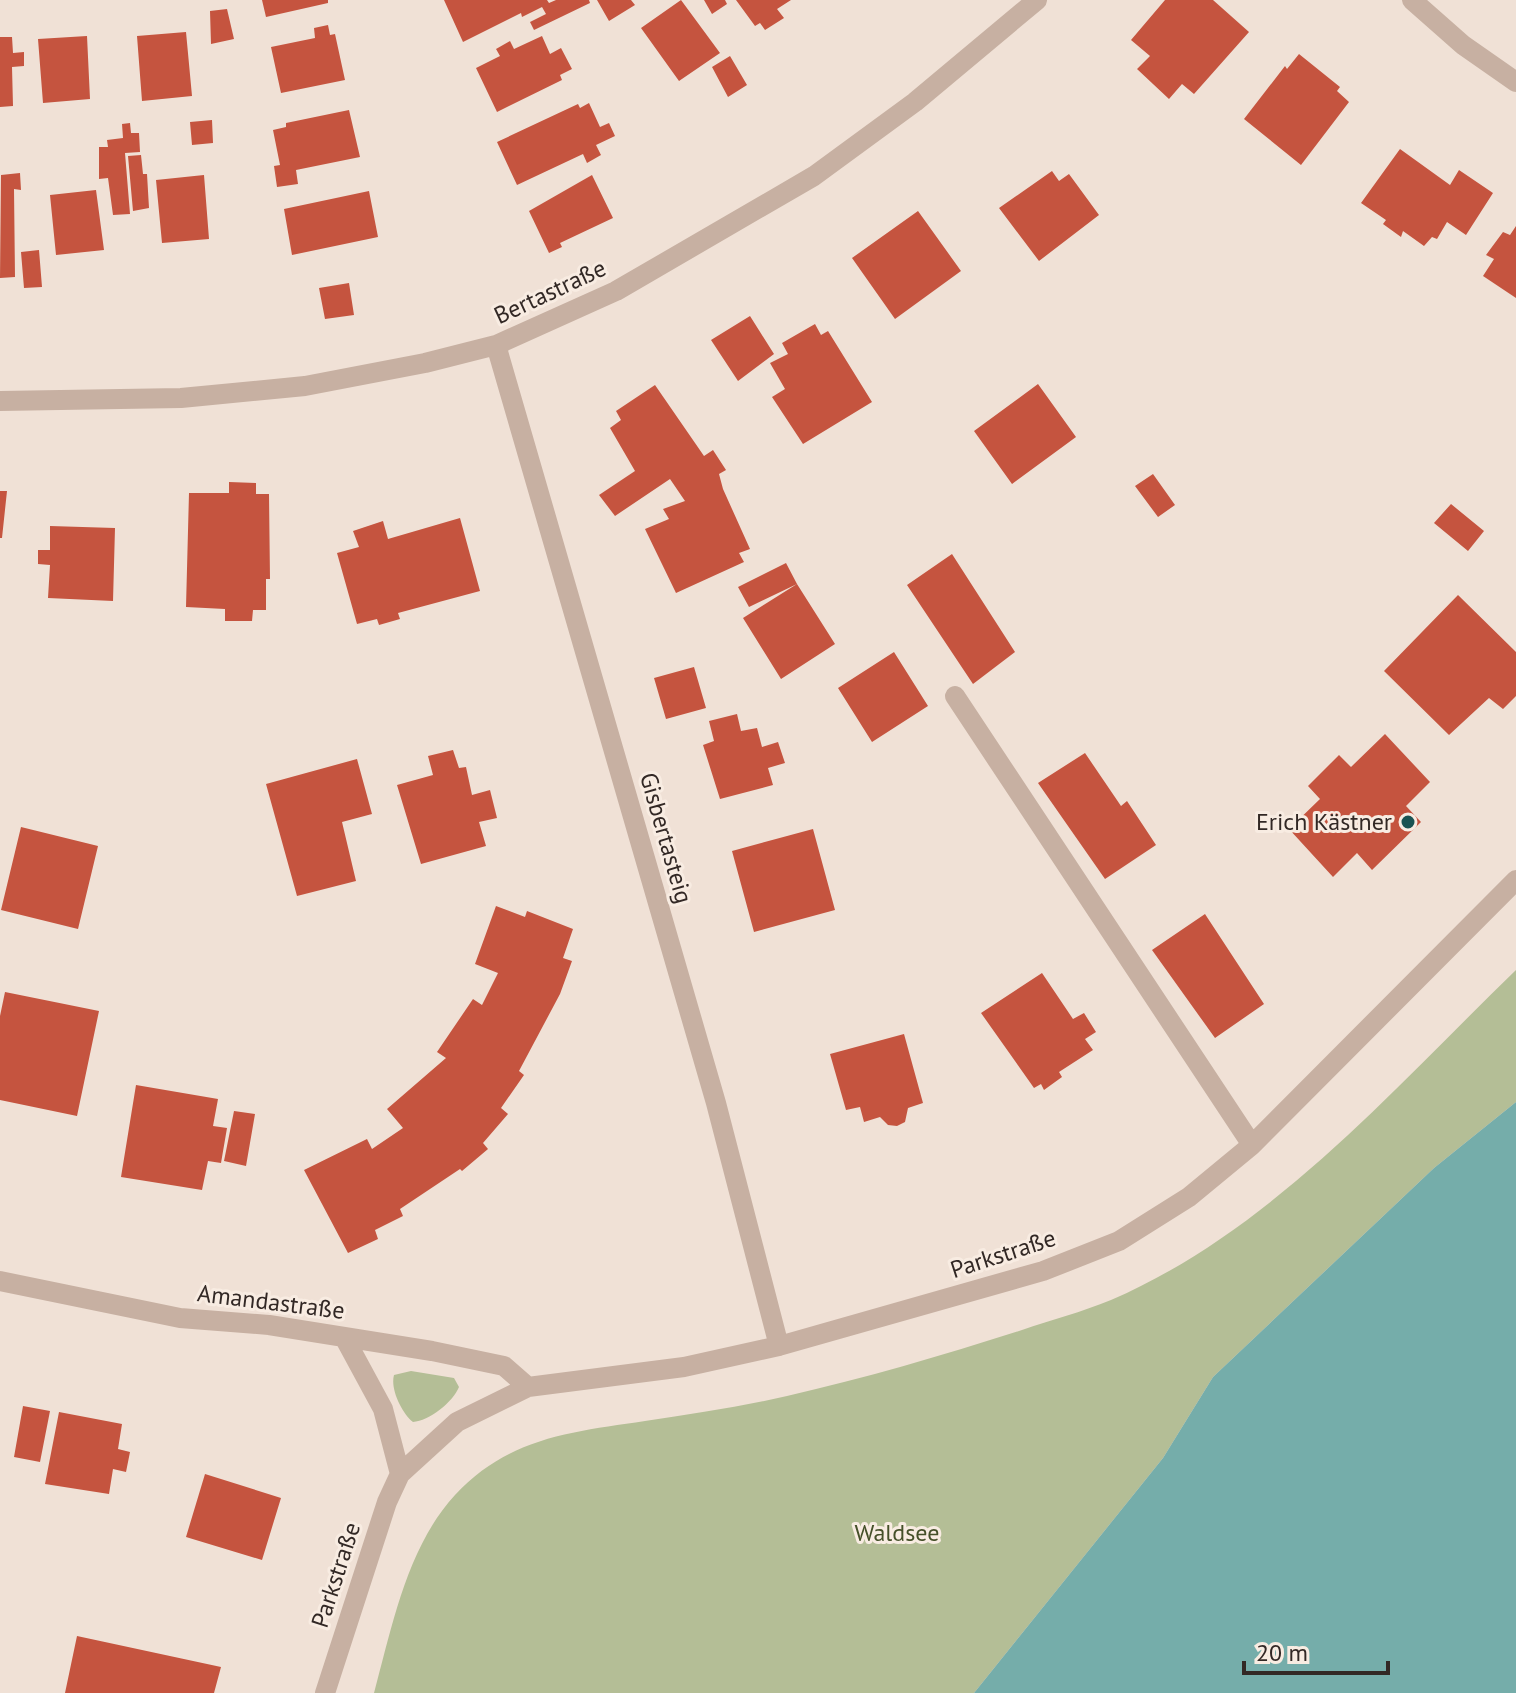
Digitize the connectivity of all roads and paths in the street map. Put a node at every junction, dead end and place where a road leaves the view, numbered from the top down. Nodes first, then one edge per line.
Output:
1 (1037, 0) edge
2 (1412, 0) edge
3 (1516, 82) edge
4 (496, 345) junction
5 (0, 401) edge
6 (955, 696) dead end
7 (1516, 880) edge
8 (1252, 1145) junction
9 (0, 1281) edge
10 (344, 1337) junction
11 (779, 1346) junction
12 (528, 1387) junction
13 (400, 1474) junction
14 (325, 1693) edge

1 - 4 street, Bertastraße
2 - 3 street
4 - 5 street, Bertastraße
4 - 11 street, Gisbertasteig
6 - 8 street
7 - 8 street, Parkstraße
8 - 11 street, Parkstraße
9 - 10 street, Amandastraße
10 - 12 street, Amandastraße
10 - 13 street
11 - 12 street, Parkstraße
12 - 13 street, Parkstraße
13 - 14 street, Parkstraße

